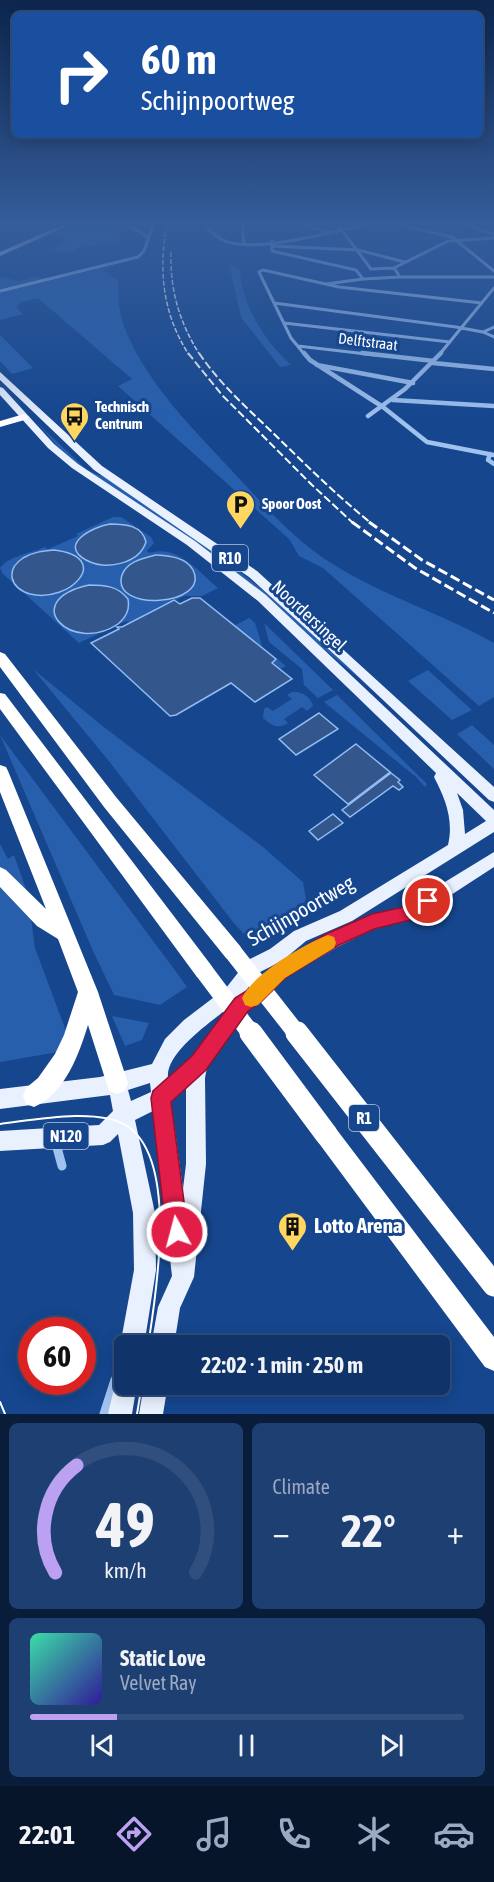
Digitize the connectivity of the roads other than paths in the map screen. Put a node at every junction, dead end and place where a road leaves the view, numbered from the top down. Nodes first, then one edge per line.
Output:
1 (268, 291) edge
2 (383, 291) edge
3 (492, 291) edge
4 (274, 303) junction
5 (482, 303) junction
6 (284, 323) junction
7 (494, 327) edge
8 (462, 328) junction
9 (483, 332) junction
10 (494, 337) edge
11 (450, 342) junction
12 (298, 346) junction
13 (434, 362) junction
14 (316, 365) junction
15 (494, 369) edge
16 (0, 375) edge
17 (413, 383) junction
18 (0, 390) edge
19 (392, 400) junction
20 (494, 406) edge
21 (383, 407) junction
22 (38, 413) junction
23 (24, 417) junction
24 (368, 417) dead end
25 (0, 424) edge
26 (492, 455) edge
27 (494, 464) edge
28 (0, 657) edge
29 (0, 698) edge
30 (426, 755) junction
31 (0, 771) edge
32 (494, 796) edge
33 (494, 819) edge
34 (494, 824) edge
35 (455, 847) junction
36 (494, 859) edge
37 (0, 875) edge
38 (64, 933) junction
39 (88, 992) junction
40 (199, 1063) junction
41 (158, 1071) junction
42 (117, 1083) junction
43 (34, 1096) junction
44 (160, 1098) junction
45 (0, 1099) edge
46 (123, 1115) junction
47 (55, 1136) junction
48 (0, 1141) edge
49 (62, 1166) dead end
50 (183, 1277) junction
51 (494, 1285) edge
52 (134, 1335) edge
53 (164, 1335) edge
54 (494, 1358) edge
55 (114, 1383) edge
56 (123, 1395) edge
57 (154, 1395) edge
58 (104, 1414) edge
59 (120, 1414) edge
60 (151, 1414) edge

1 - 4 street
2 - 5 street
3 - 5 street
4 - 6 street
4 - 8 street
5 - 8 street
6 - 11 street
6 - 12 street
7 - 9 street
8 - 9 street
8 - 11 street
9 - 10 street
11 - 13 street
12 - 13 street, Delftstraat
12 - 14 street
13 - 15 street, Delftstraat
13 - 17 street
14 - 17 street
14 - 21 street
16 - 22 main road, Noordersingel / R10
17 - 19 street
18 - 23 main road, Noordersingel / R10
19 - 20 street
19 - 21 street
21 - 24 street
21 - 26 street
22 - 23 main road
22 - 32 main road, Noordersingel / R10
23 - 25 highway
23 - 30 main road, Noordersingel / R10
26 - 27 street
28 - 51 highway, R1, bridge
29 - 54 highway, R1, bridge
30 - 33 main road, Noordersingel / R10
30 - 35 main road
31 - 38 highway
34 - 35 main road, Schijnpoortweg
35 - 41 main road, Schijnpoortweg
36 - 40 main road, N120
37 - 38 highway
38 - 39 highway
39 - 42 highway
39 - 43 highway
40 - 44 main road, N120
40 - 50 main road
41 - 42 main road
41 - 44 main road
42 - 43 main road
42 - 46 main road
43 - 45 main road
44 - 46 main road, N120
44 - 50 main road
46 - 47 main road, N120
46 - 52 main road
47 - 48 main road, N120
47 - 49 street
50 - 53 main road
55 - 58 street
56 - 59 main road
57 - 60 main road

